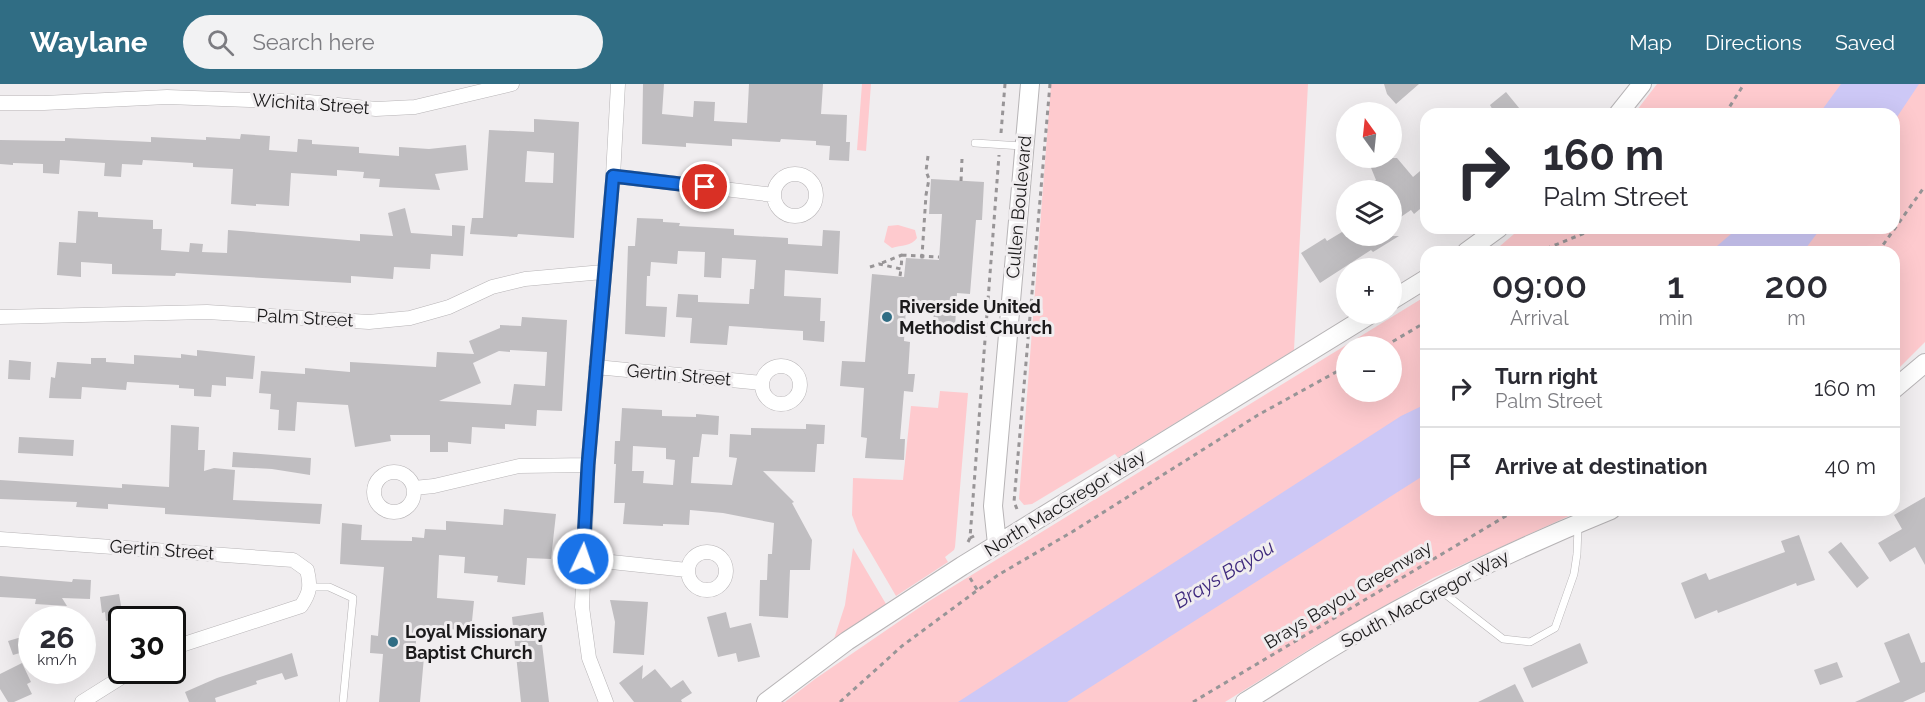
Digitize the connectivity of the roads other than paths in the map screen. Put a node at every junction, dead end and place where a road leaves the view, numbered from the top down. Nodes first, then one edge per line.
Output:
1 (512, 84) edge
2 (618, 84) edge
3 (1030, 84) edge
4 (1642, 84) edge
5 (0, 103) edge
6 (1623, 108) edge
7 (975, 143) dead end
8 (1025, 146) junction
9 (613, 176) junction
10 (774, 195) dead end
11 (1491, 234) edge
12 (1474, 246) edge
13 (603, 272) junction
14 (1420, 283) edge
15 (1402, 294) edge
16 (0, 317) edge
17 (1355, 324) edge
18 (1925, 363) edge
19 (596, 367) junction
20 (762, 383) dead end
21 (1900, 384) edge
22 (588, 465) junction
23 (414, 488) dead end
24 (1597, 516) edge
25 (1578, 524) junction
26 (0, 538) edge
27 (997, 544) junction
28 (583, 559) junction
29 (687, 570) dead end
30 (310, 585) junction
31 (1440, 589) junction
32 (186, 643) edge
33 (111, 684) edge
34 (1255, 700) edge
35 (82, 702) edge
36 (343, 702) edge
37 (606, 702) edge
38 (766, 702) edge

1 - 5 street, Wichita Street
2 - 9 street
3 - 8 street, Cullen Boulevard
4 - 6 street
7 - 8 lane
8 - 27 street, Cullen Boulevard
9 - 10 street
9 - 13 street
11 - 12 street
13 - 16 street, Palm Street
13 - 19 street
14 - 15 street
17 - 27 street, North MacGregor Way
18 - 21 street
19 - 20 street, Gertin Street
19 - 22 street
22 - 23 street
22 - 28 street
24 - 25 street, South MacGregor Way
25 - 31 street, South MacGregor Way
25 - 31 lane
26 - 30 street, Gertin Street
27 - 38 street, North MacGregor Way
28 - 29 street
28 - 37 street
30 - 32 street
30 - 36 lane
31 - 34 street, South MacGregor Way
33 - 35 street

